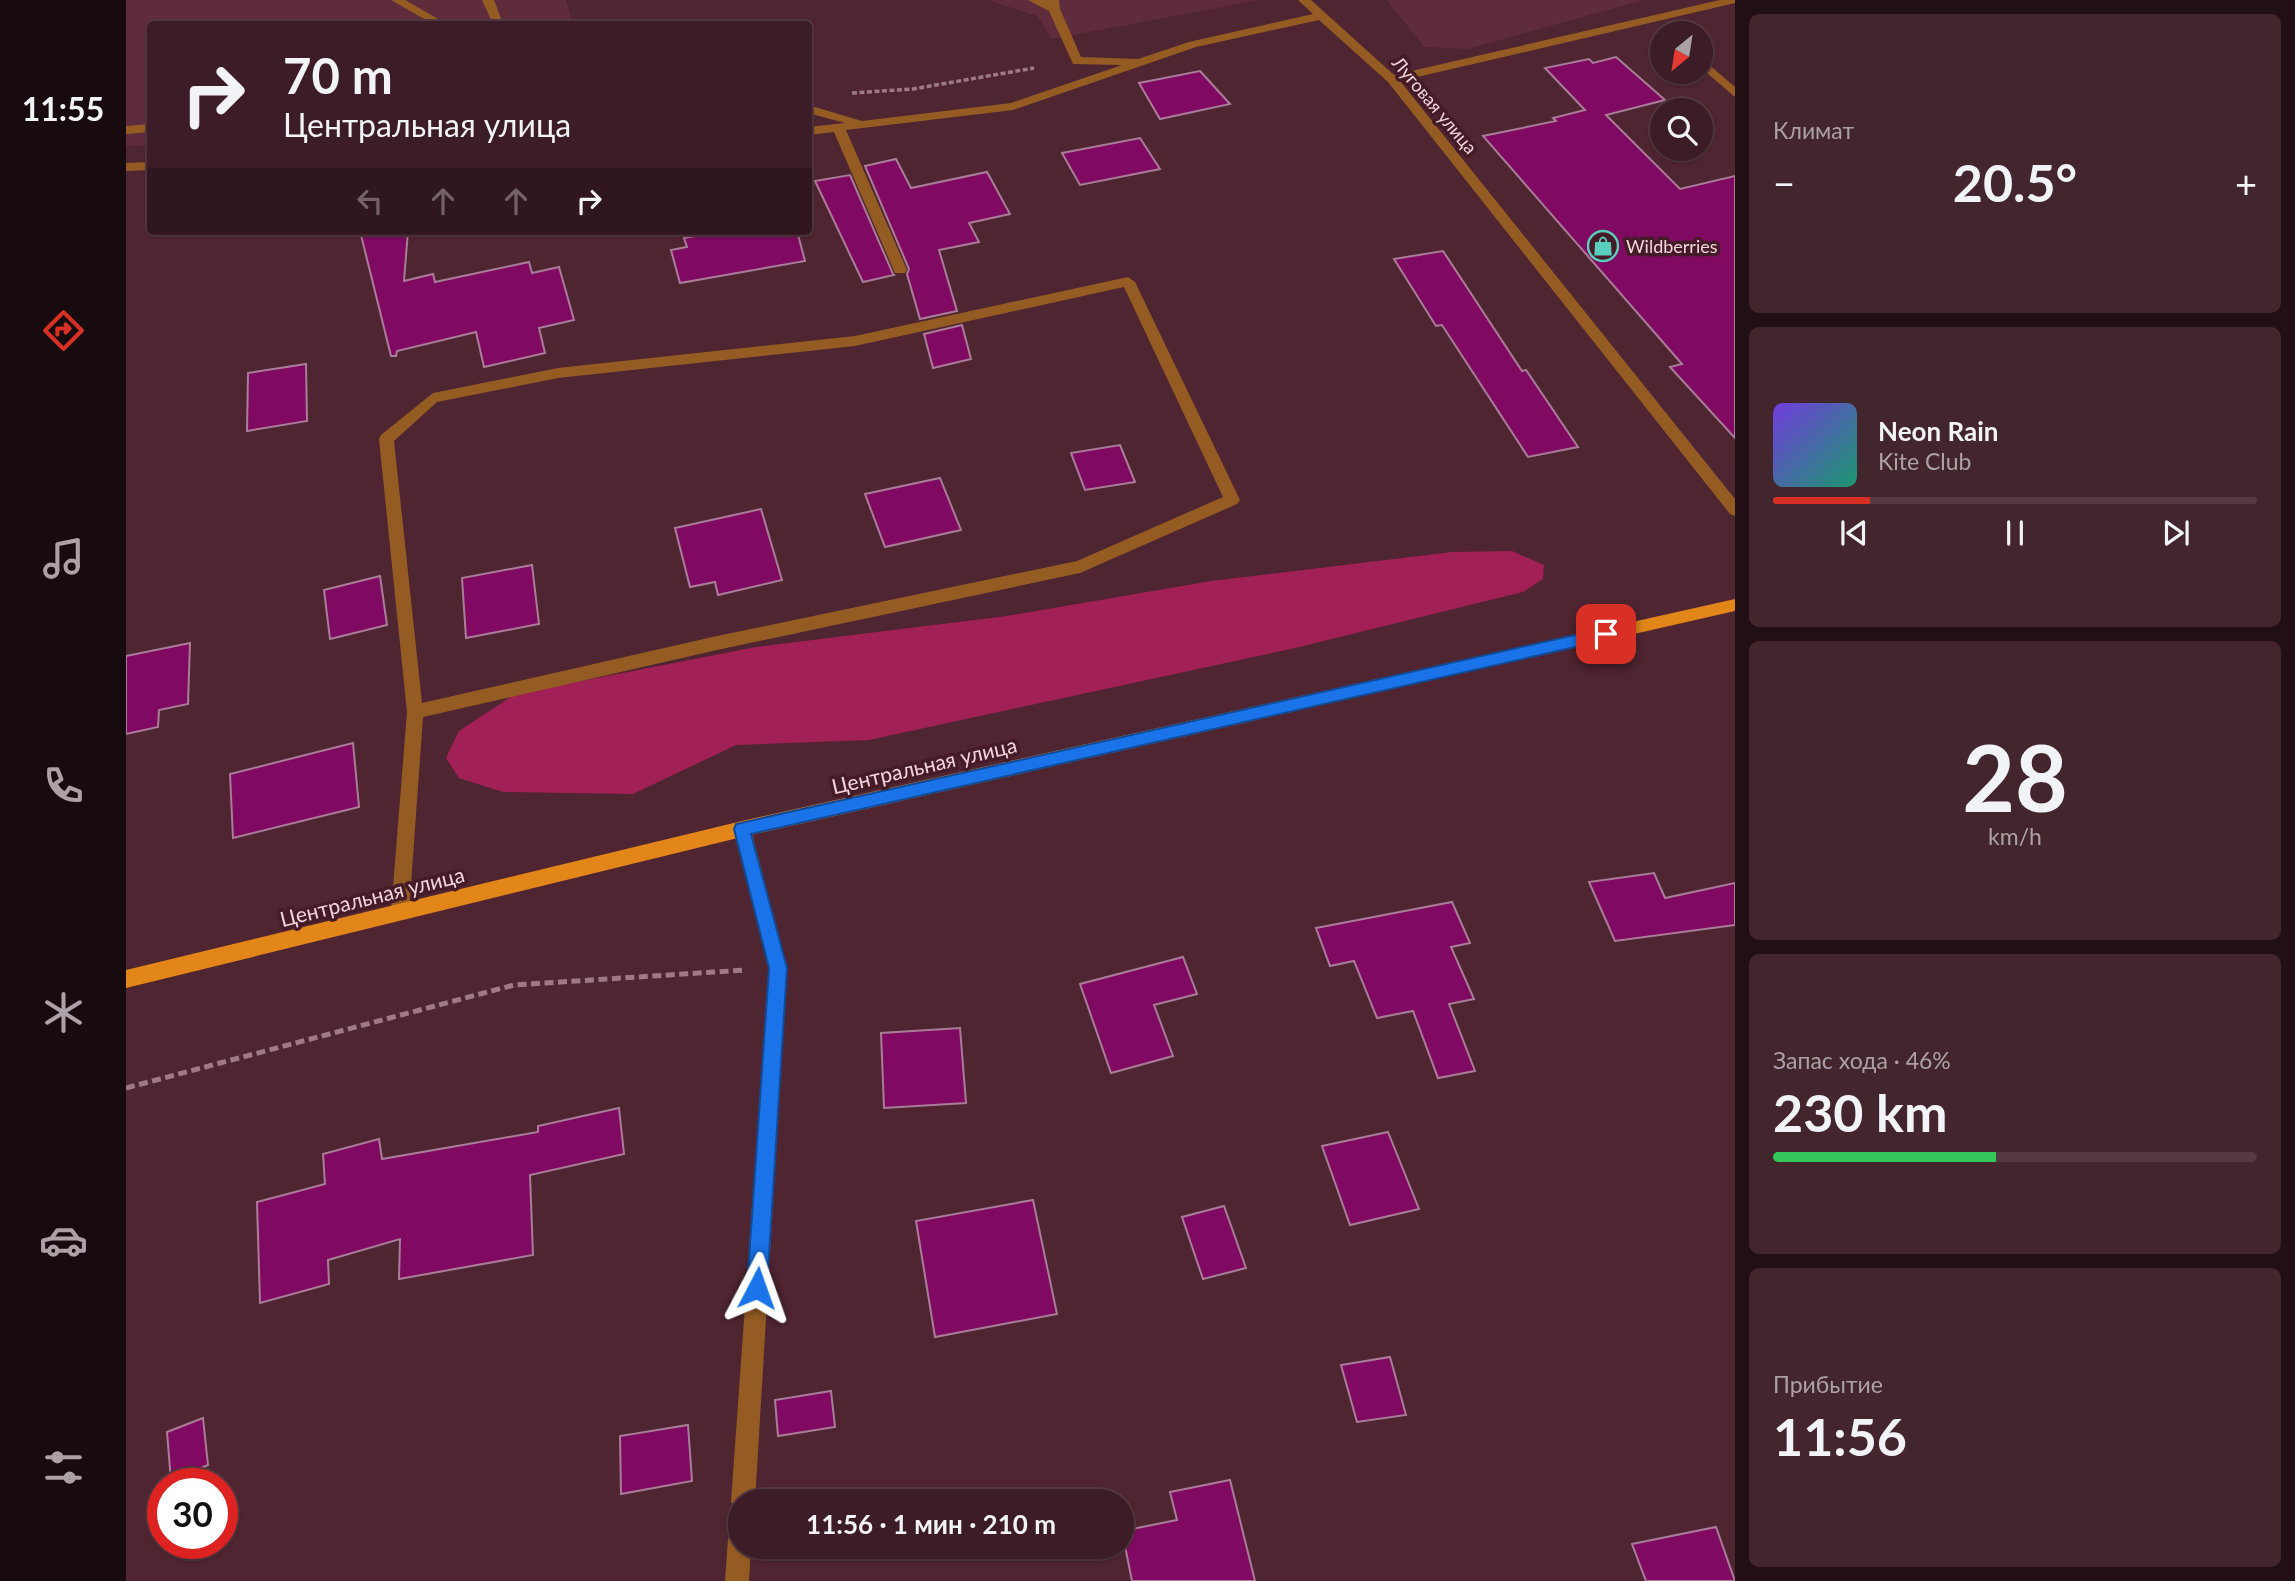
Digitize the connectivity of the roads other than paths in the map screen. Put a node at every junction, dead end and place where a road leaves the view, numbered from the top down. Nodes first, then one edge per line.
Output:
1 (397, 0) edge
2 (488, 0) edge
3 (1034, 0) edge
4 (1304, 0) edge
5 (1735, 0) edge
6 (1053, 5) edge
7 (1321, 16) junction
8 (436, 21) edge
9 (497, 21) edge
10 (1149, 61) junction
11 (1713, 73) edge
12 (1392, 79) junction
13 (1735, 93) edge
14 (812, 110) edge
15 (867, 125) junction
16 (147, 128) edge
17 (839, 129) junction
18 (126, 130) edge
19 (812, 131) edge
20 (147, 166) edge
21 (126, 167) edge
22 (900, 270) dead end
23 (1735, 510) edge
24 (1735, 605) edge
25 (415, 712) junction
26 (742, 829) junction
27 (400, 912) junction
28 (126, 979) edge
29 (744, 1489) edge
30 (739, 1559) edge
31 (737, 1581) edge

1 - 8 street
2 - 9 street
3 - 6 street
4 - 7 street, Луговая улица
5 - 12 street
6 - 10 street
7 - 10 street
7 - 12 street, Луговая улица
10 - 15 street
11 - 13 street
12 - 23 street, Луговая улица
14 - 15 street
15 - 17 street
16 - 18 street
17 - 19 street
17 - 22 street
20 - 21 street
24 - 26 main road, Центральная улица
25 - 25 street
25 - 27 street
26 - 27 main road, Центральная улица
26 - 29 street
27 - 28 main road, Центральная улица
30 - 31 street

